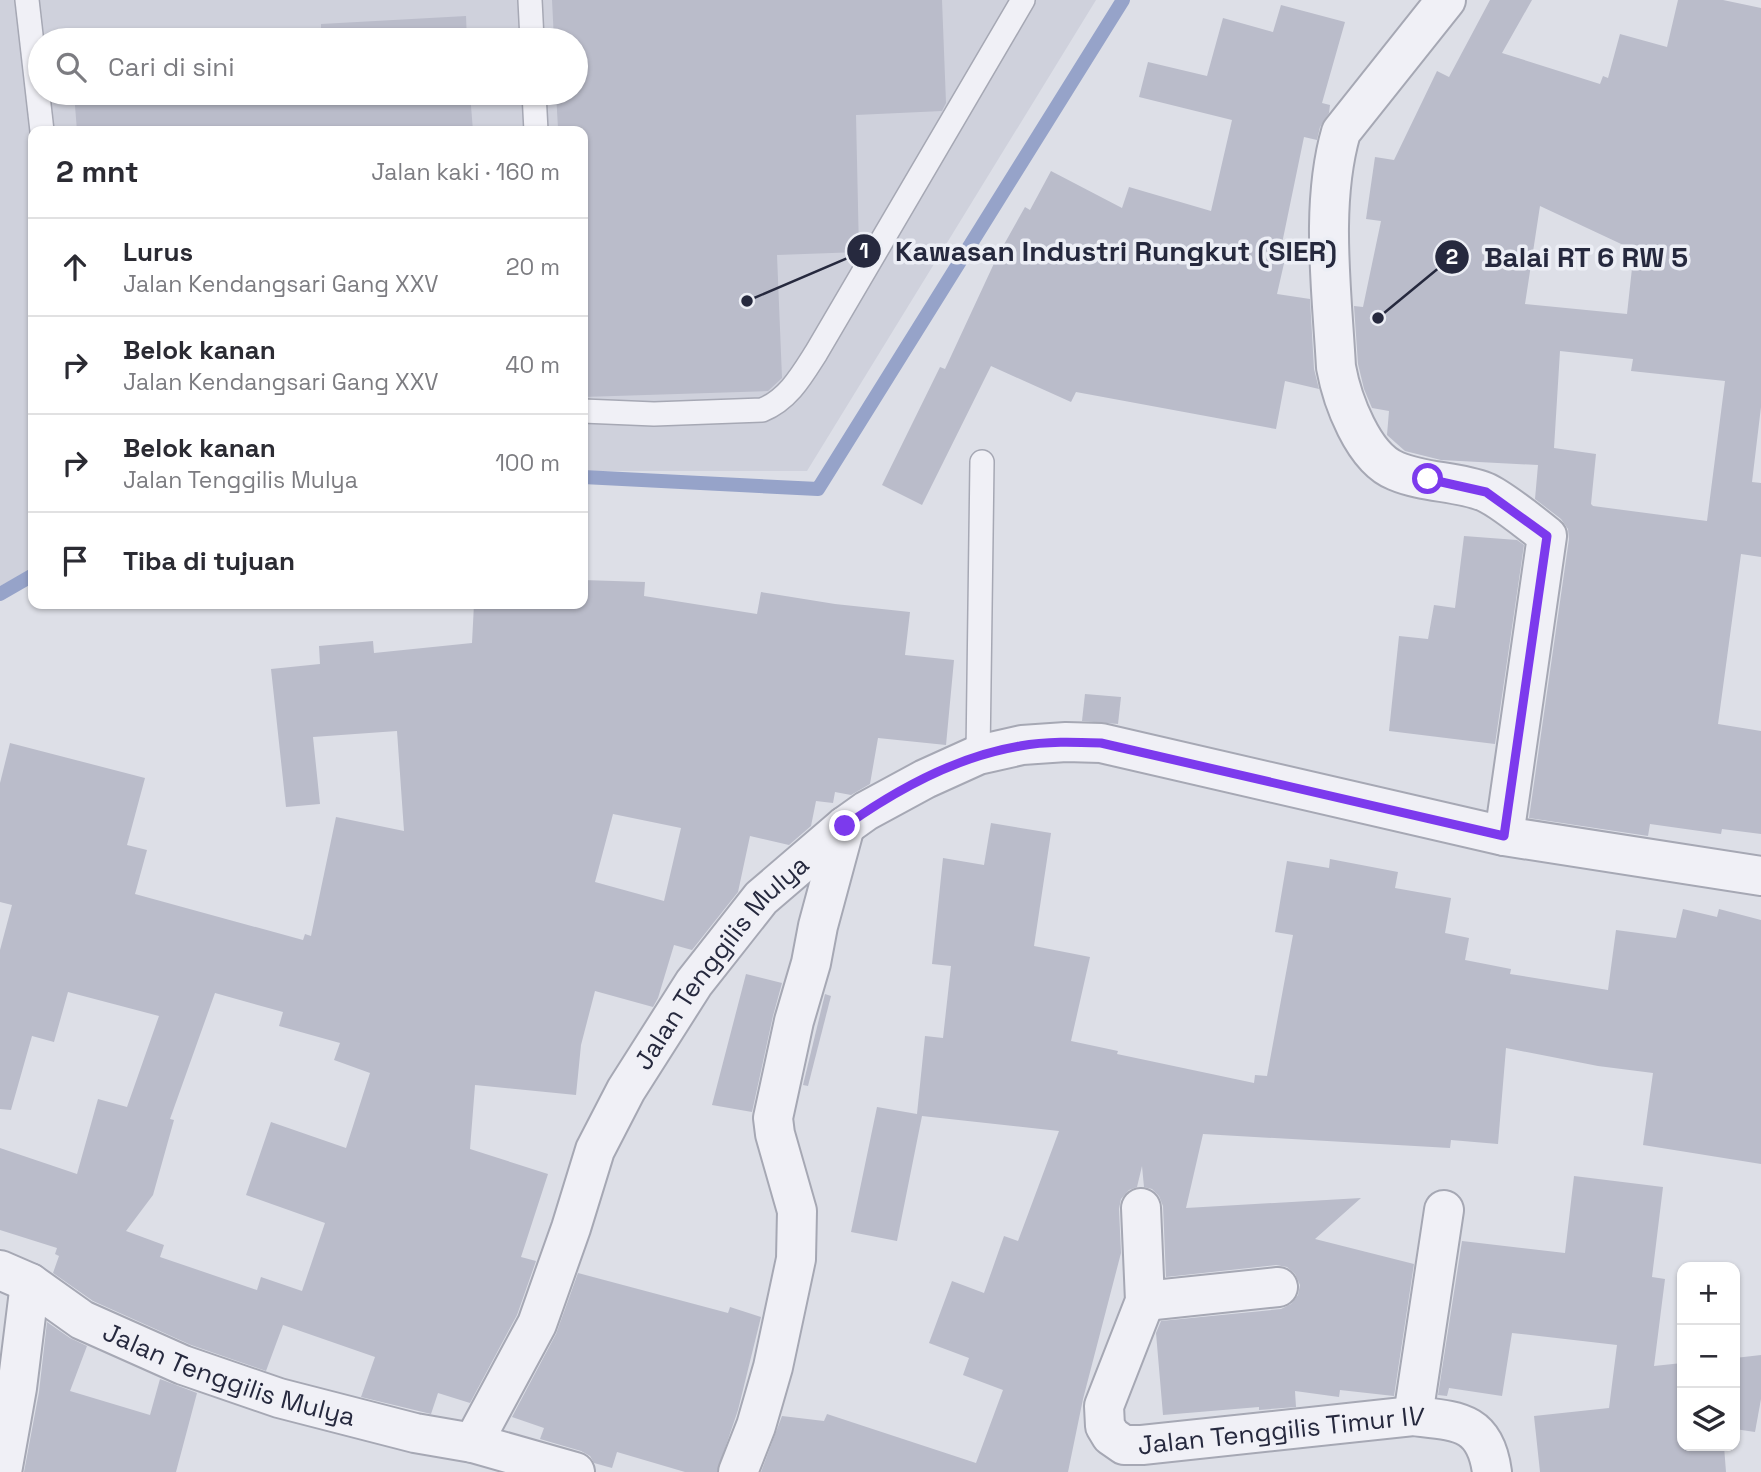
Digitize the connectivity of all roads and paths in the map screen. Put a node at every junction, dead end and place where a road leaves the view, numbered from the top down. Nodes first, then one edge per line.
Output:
1 (27, 0) edge
2 (530, 0) edge
3 (1023, 0) edge
4 (1446, 0) edge
5 (30, 28) edge
6 (531, 28) edge
7 (39, 105) edge
8 (535, 105) edge
9 (41, 126) edge
10 (536, 126) edge
11 (588, 411) edge
12 (982, 462) dead end
13 (978, 755) junction
14 (845, 826) junction
15 (1504, 836) junction
16 (1761, 876) edge
17 (1141, 1208) dead end
18 (1444, 1210) dead end
19 (15, 1277) edge
20 (1278, 1287) dead end
21 (1145, 1301) junction
22 (1413, 1416) junction
23 (473, 1443) junction
24 (2, 1472) edge
25 (575, 1472) edge
26 (738, 1472) edge
27 (1492, 1472) edge

1 - 5 lane
2 - 6 lane
3 - 11 lane
4 - 15 street
7 - 9 lane
8 - 10 lane
12 - 13 lane
13 - 14 street, Jalan Tenggilis Mulya
13 - 15 street, Jalan Tenggilis Mulya
14 - 23 street, Jalan Tenggilis Mulya
14 - 26 street
15 - 16 street, Jalan Tenggilis Mulya
17 - 21 street, Jalan Tenggilis Timur IV
18 - 22 street
19 - 23 street, Jalan Tenggilis Mulya
19 - 24 street
20 - 21 street
21 - 22 street, Jalan Tenggilis Timur IV
22 - 27 street, Jalan Tenggilis Timur IV
23 - 25 street, Jalan Tenggilis Mulya

